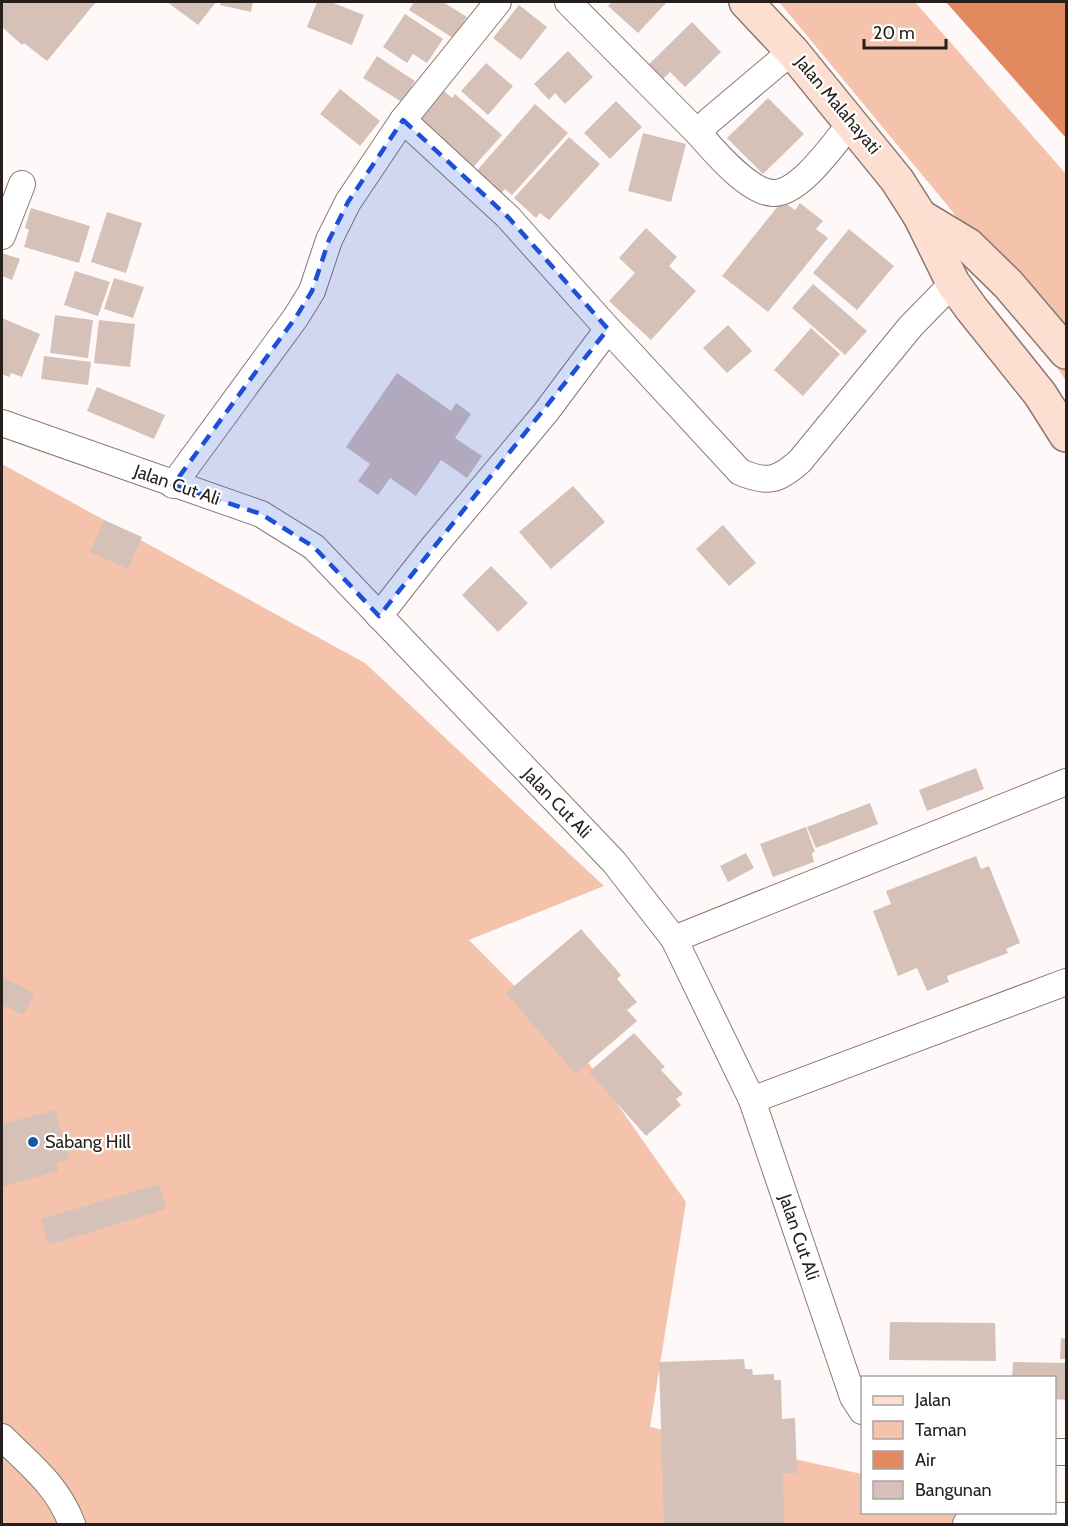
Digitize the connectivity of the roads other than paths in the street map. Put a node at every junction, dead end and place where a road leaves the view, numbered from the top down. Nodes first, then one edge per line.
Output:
1 (498, 2) edge
2 (568, 2) edge
3 (747, 2) edge
4 (792, 51) junction
5 (403, 120) junction
6 (851, 123) junction
7 (698, 133) junction
8 (22, 184) dead end
9 (920, 216) junction
10 (2, 236) edge
11 (953, 283) junction
12 (608, 329) junction
13 (1066, 352) edge
14 (2, 423) edge
15 (1066, 435) edge
16 (173, 485) junction
17 (380, 616) junction
18 (1066, 782) edge
19 (674, 939) junction
20 (1066, 982) edge
21 (752, 1100) junction
22 (861, 1410) edge
23 (2, 1437) edge
24 (1066, 1516) edge
25 (72, 1524) edge
26 (966, 1524) edge

1 - 5 street
2 - 7 street
3 - 4 main road, Jalan Malahayati
4 - 6 main road, Jalan Malahayati
4 - 7 street
5 - 12 street
5 - 16 street
6 - 7 street
6 - 9 main road, Jalan Malahayati
8 - 10 street
9 - 11 main road, Jalan Malahayati
9 - 13 main road, Jalan Malahayati
11 - 12 street
11 - 15 main road, Jalan Malahayati
12 - 17 street
14 - 16 street, Jalan Cut Ali
16 - 17 street, Jalan Cut Ali
17 - 19 street, Jalan Cut Ali
18 - 19 street
19 - 21 street, Jalan Cut Ali
20 - 21 street
21 - 22 street, Jalan Cut Ali
23 - 25 street
24 - 26 street

